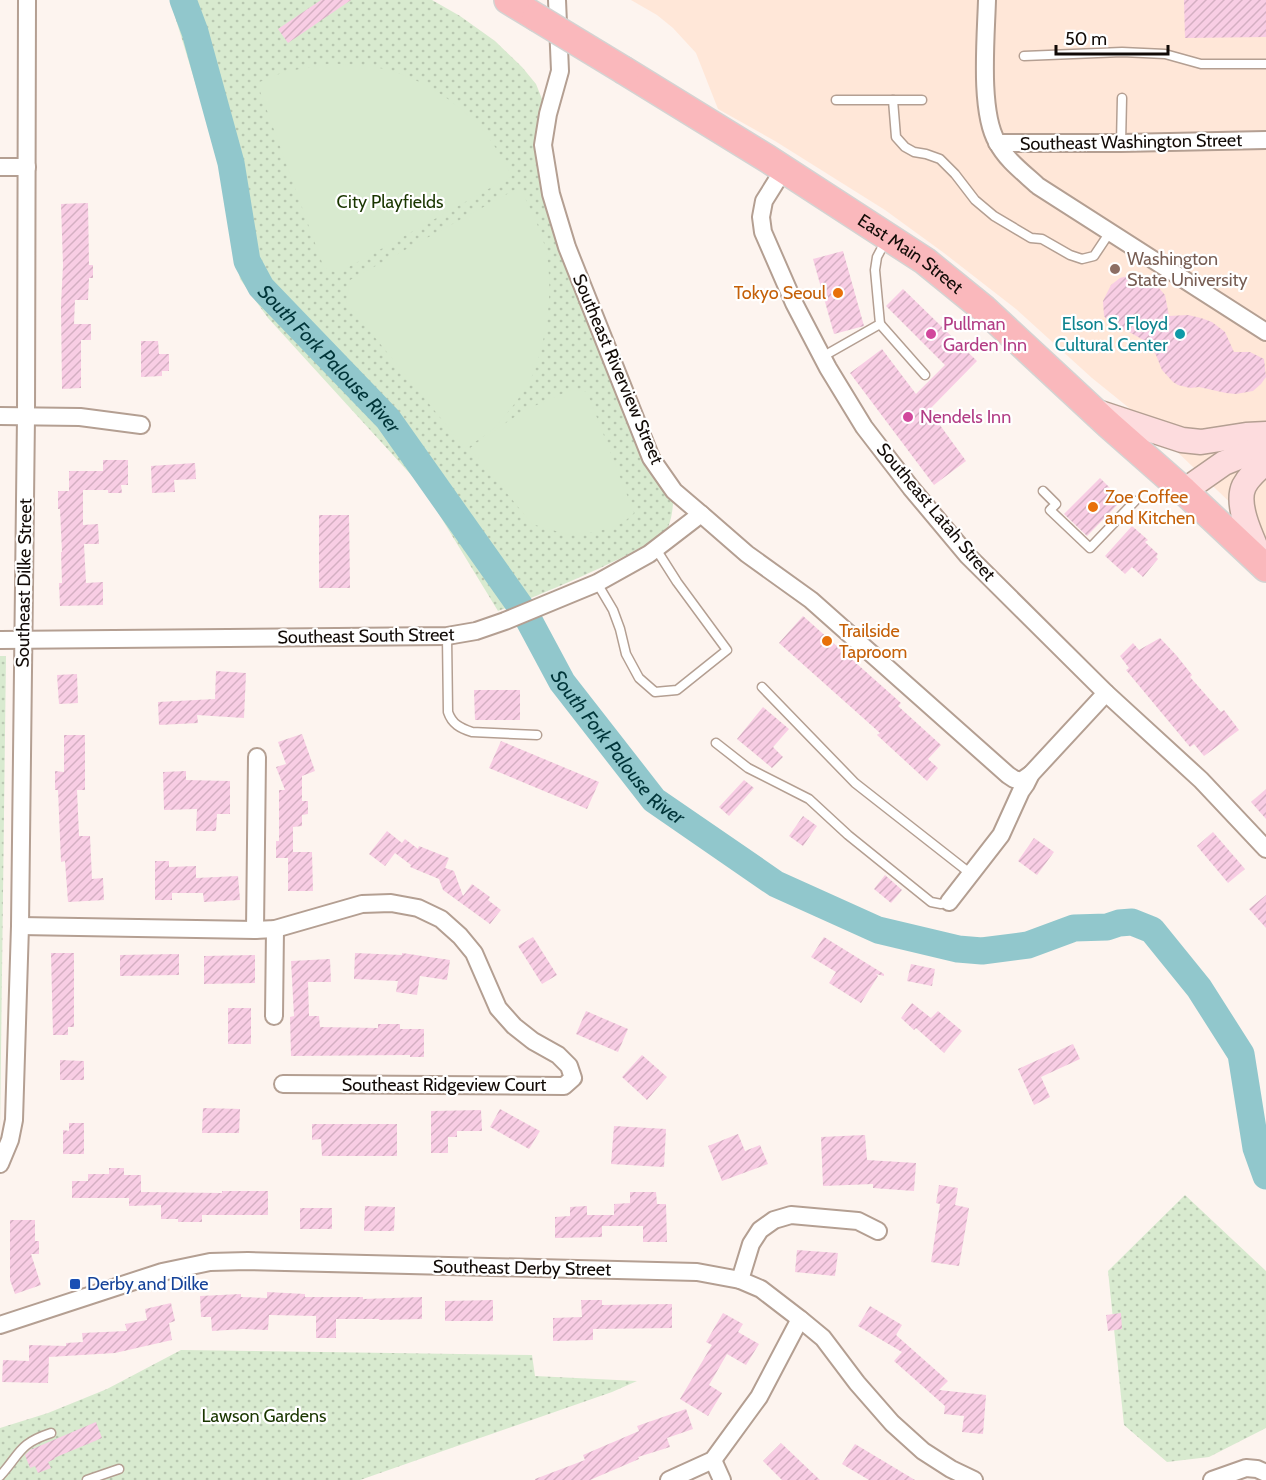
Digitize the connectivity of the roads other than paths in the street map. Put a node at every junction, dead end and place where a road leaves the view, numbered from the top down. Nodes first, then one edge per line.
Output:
1 (27, 0) edge
2 (508, 0) edge
3 (557, 0) edge
4 (987, 0) edge
5 (1024, 56) dead end
6 (1266, 64) edge
7 (1122, 98) dead end
8 (836, 100) dead end
9 (893, 100) junction
10 (922, 100) dead end
11 (1266, 140) edge
12 (997, 143) junction
13 (1121, 144) junction
14 (0, 167) edge
15 (27, 167) junction
16 (784, 169) junction
17 (1110, 232) junction
18 (888, 237) junction
19 (880, 324) junction
20 (1266, 332) edge
21 (822, 357) junction
22 (925, 375) dead end
23 (1093, 410) junction
24 (0, 416) edge
25 (26, 416) junction
26 (141, 425) dead end
27 (1266, 434) edge
28 (1266, 446) edge
29 (1266, 462) edge
30 (1043, 491) dead end
31 (1184, 491) junction
32 (1135, 501) dead end
33 (701, 514) junction
34 (656, 549) junction
35 (1265, 567) edge
36 (597, 583) junction
37 (447, 636) junction
38 (0, 640) edge
39 (23, 640) junction
40 (762, 687) dead end
41 (1106, 693) junction
42 (537, 735) dead end
43 (716, 743) dead end
44 (257, 757) dead end
45 (1031, 774) junction
46 (1266, 849) edge
47 (971, 874) junction
48 (949, 902) joint
49 (20, 926) junction
50 (275, 929) junction
51 (255, 930) junction
52 (274, 1016) dead end
53 (283, 1084) dead end
54 (0, 1164) edge
55 (878, 1231) dead end
56 (740, 1280) junction
57 (800, 1319) junction
58 (0, 1325) edge
59 (51, 1433) dead end
60 (713, 1461) junction
61 (119, 1469) dead end
62 (1266, 1473) edge
63 (0, 1476) edge
64 (87, 1480) edge
65 (669, 1480) edge
66 (722, 1480) edge
67 (974, 1480) edge
68 (1212, 1480) edge

1 - 15 street, Southeast Dilke Street
2 - 16 main road, East Main Street, bridge
3 - 33 street, Southeast Riverview Street
4 - 12 street
5 - 6 lane
7 - 13 lane
8 - 9 lane
9 - 10 lane
9 - 17 lane
11 - 13 street, Southeast Washington Street
12 - 13 street, Southeast Washington Street
12 - 17 street
14 - 15 street
15 - 25 street, Southeast Dilke Street
16 - 18 main road, East Main Street
16 - 21 street, Southeast Latah Street
17 - 20 street
18 - 19 lane
18 - 23 main road, East Main Street
19 - 21 lane
19 - 22 lane
21 - 41 street, Southeast Latah Street
23 - 27 main road
23 - 31 main road, East Main Street
24 - 25 street
25 - 26 street
25 - 39 street, Southeast Dilke Street
28 - 31 main road
29 - 35 main road
30 - 32 lane
31 - 35 main road, East Main Street
33 - 34 street, Southeast South Street
33 - 45 street, Southeast Riverview Street
34 - 36 street, Southeast South Street
34 - 36 lane
36 - 37 street, Southeast South Street
37 - 39 street, Southeast South Street
37 - 42 lane
38 - 39 street, Southeast South Street
39 - 49 street, Southeast Dilke Street
40 - 47 lane
41 - 45 street
41 - 46 street, Southeast Latah Street
43 - 48 lane
44 - 51 street
45 - 47 street
47 - 48 street
49 - 51 street, Southeast Ridgeview Court
49 - 54 street, Southeast Dilke Street
50 - 51 street, Southeast Ridgeview Court
50 - 52 street
50 - 53 street, Southeast Ridgeview Court
55 - 56 street
56 - 57 street, Southeast Derby Street
56 - 58 street, Southeast Derby Street
57 - 60 street
57 - 67 street, Southeast Derby Street
59 - 63 lane
60 - 65 street
60 - 66 street
61 - 64 lane
62 - 68 street

